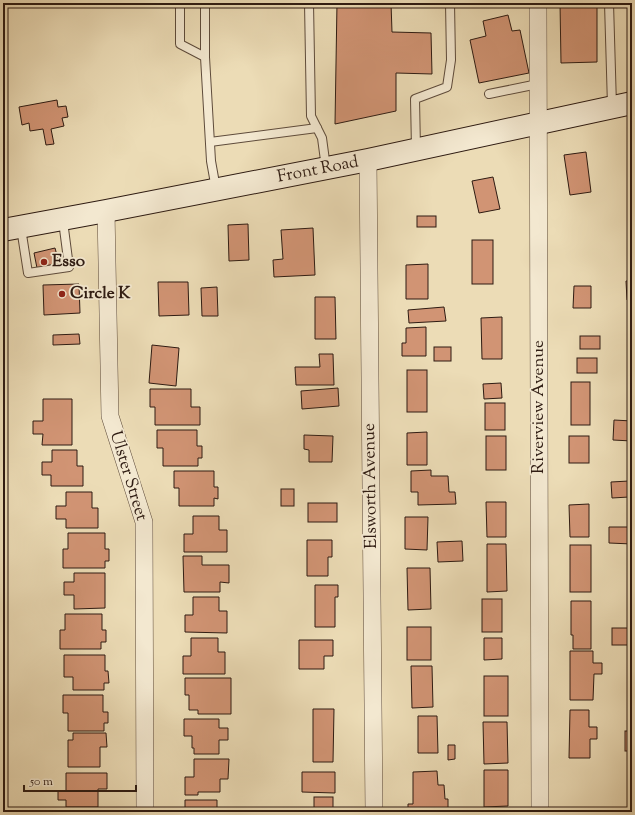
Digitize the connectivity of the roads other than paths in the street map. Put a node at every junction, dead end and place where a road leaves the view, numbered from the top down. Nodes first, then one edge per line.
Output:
1 (180, 3) edge
2 (205, 3) edge
3 (309, 3) edge
4 (450, 3) edge
5 (538, 3) edge
6 (609, 3) edge
7 (205, 57) junction
8 (538, 84) junction
9 (489, 94) dead end
10 (622, 106) edge
11 (538, 124) junction
12 (317, 128) junction
13 (210, 142) junction
14 (416, 150) junction
15 (368, 160) junction
16 (326, 169) junction
17 (216, 190) junction
18 (106, 212) junction
19 (63, 220) junction
20 (12, 229) edge
21 (145, 812) edge
22 (374, 812) edge
23 (540, 812) edge

1 - 7 lane
2 - 7 lane
3 - 12 lane
4 - 14 lane
5 - 8 street, Riverview Avenue
6 - 10 lane
7 - 13 lane
8 - 9 lane
8 - 11 street, Riverview Avenue
10 - 11 main road, Front Road
11 - 14 main road, Front Road
11 - 23 street, Riverview Avenue
12 - 13 lane
12 - 16 lane
13 - 17 lane
14 - 15 main road, Front Road
15 - 16 main road, Front Road
15 - 22 street, Elsworth Avenue
16 - 17 main road, Front Road
17 - 18 main road, Front Road
18 - 19 main road, Front Road
18 - 21 street, Ulster Street
19 - 20 main road, Front Road
19 - 20 lane

